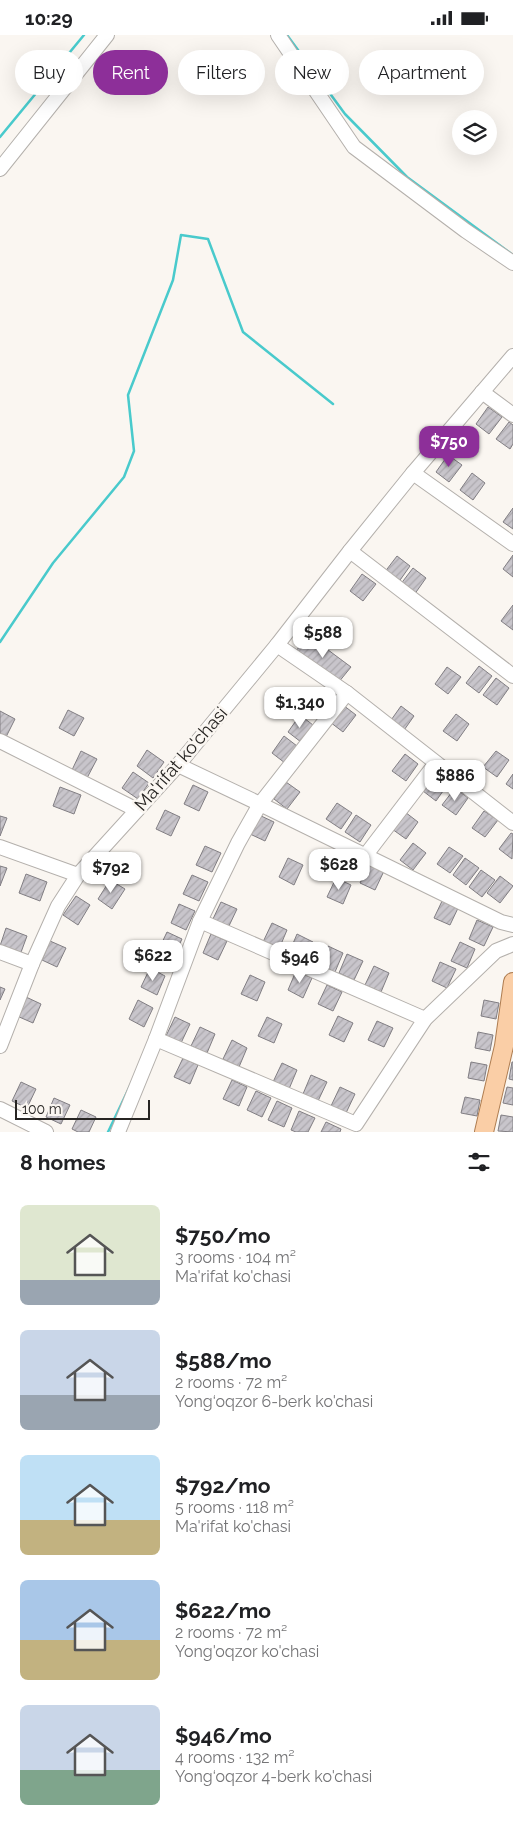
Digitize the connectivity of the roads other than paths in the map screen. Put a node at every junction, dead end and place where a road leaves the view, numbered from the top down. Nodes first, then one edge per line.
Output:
1 (107, 35) edge
2 (278, 35) edge
3 (0, 169) edge
4 (513, 263) edge
5 (513, 356) edge
6 (482, 393) junction
7 (513, 415) edge
8 (413, 473) junction
9 (513, 544) edge
10 (350, 551) junction
11 (277, 645) junction
12 (513, 676) edge
13 (346, 693) junction
14 (0, 741) edge
15 (436, 763) junction
16 (178, 765) junction
17 (260, 804) junction
18 (137, 810) junction
19 (513, 823) edge
20 (0, 847) edge
21 (365, 855) junction
22 (78, 875) junction
23 (200, 921) junction
24 (513, 925) edge
25 (513, 944) edge
26 (0, 952) edge
27 (32, 963) junction
28 (513, 982) edge
29 (425, 1019) junction
30 (156, 1039) junction
31 (0, 1046) edge
32 (0, 1109) edge
33 (46, 1132) edge
34 (118, 1132) edge
35 (484, 1132) edge

1 - 3 street
2 - 4 street
5 - 6 street, Ma'rifat ko'chasi
6 - 7 street
6 - 8 street, Ma'rifat ko'chasi
8 - 9 street
8 - 10 street, Ma'rifat ko'chasi
10 - 11 street, Ma'rifat ko'chasi
10 - 12 street
11 - 13 street
11 - 16 street, Ma'rifat ko'chasi
13 - 15 street
13 - 17 street
14 - 18 street
15 - 19 street
15 - 21 street
16 - 17 street
16 - 18 street, Ma'rifat ko'chasi
17 - 21 street
17 - 23 street
18 - 22 street, Ma'rifat ko'chasi
20 - 22 street
21 - 24 street
22 - 27 street, Ma'rifat ko'chasi
23 - 29 street
23 - 30 street
25 - 29 street
26 - 27 street
27 - 31 street, Ma'rifat ko'chasi
28 - 35 main road
29 - 30 street
30 - 34 street
32 - 33 street

